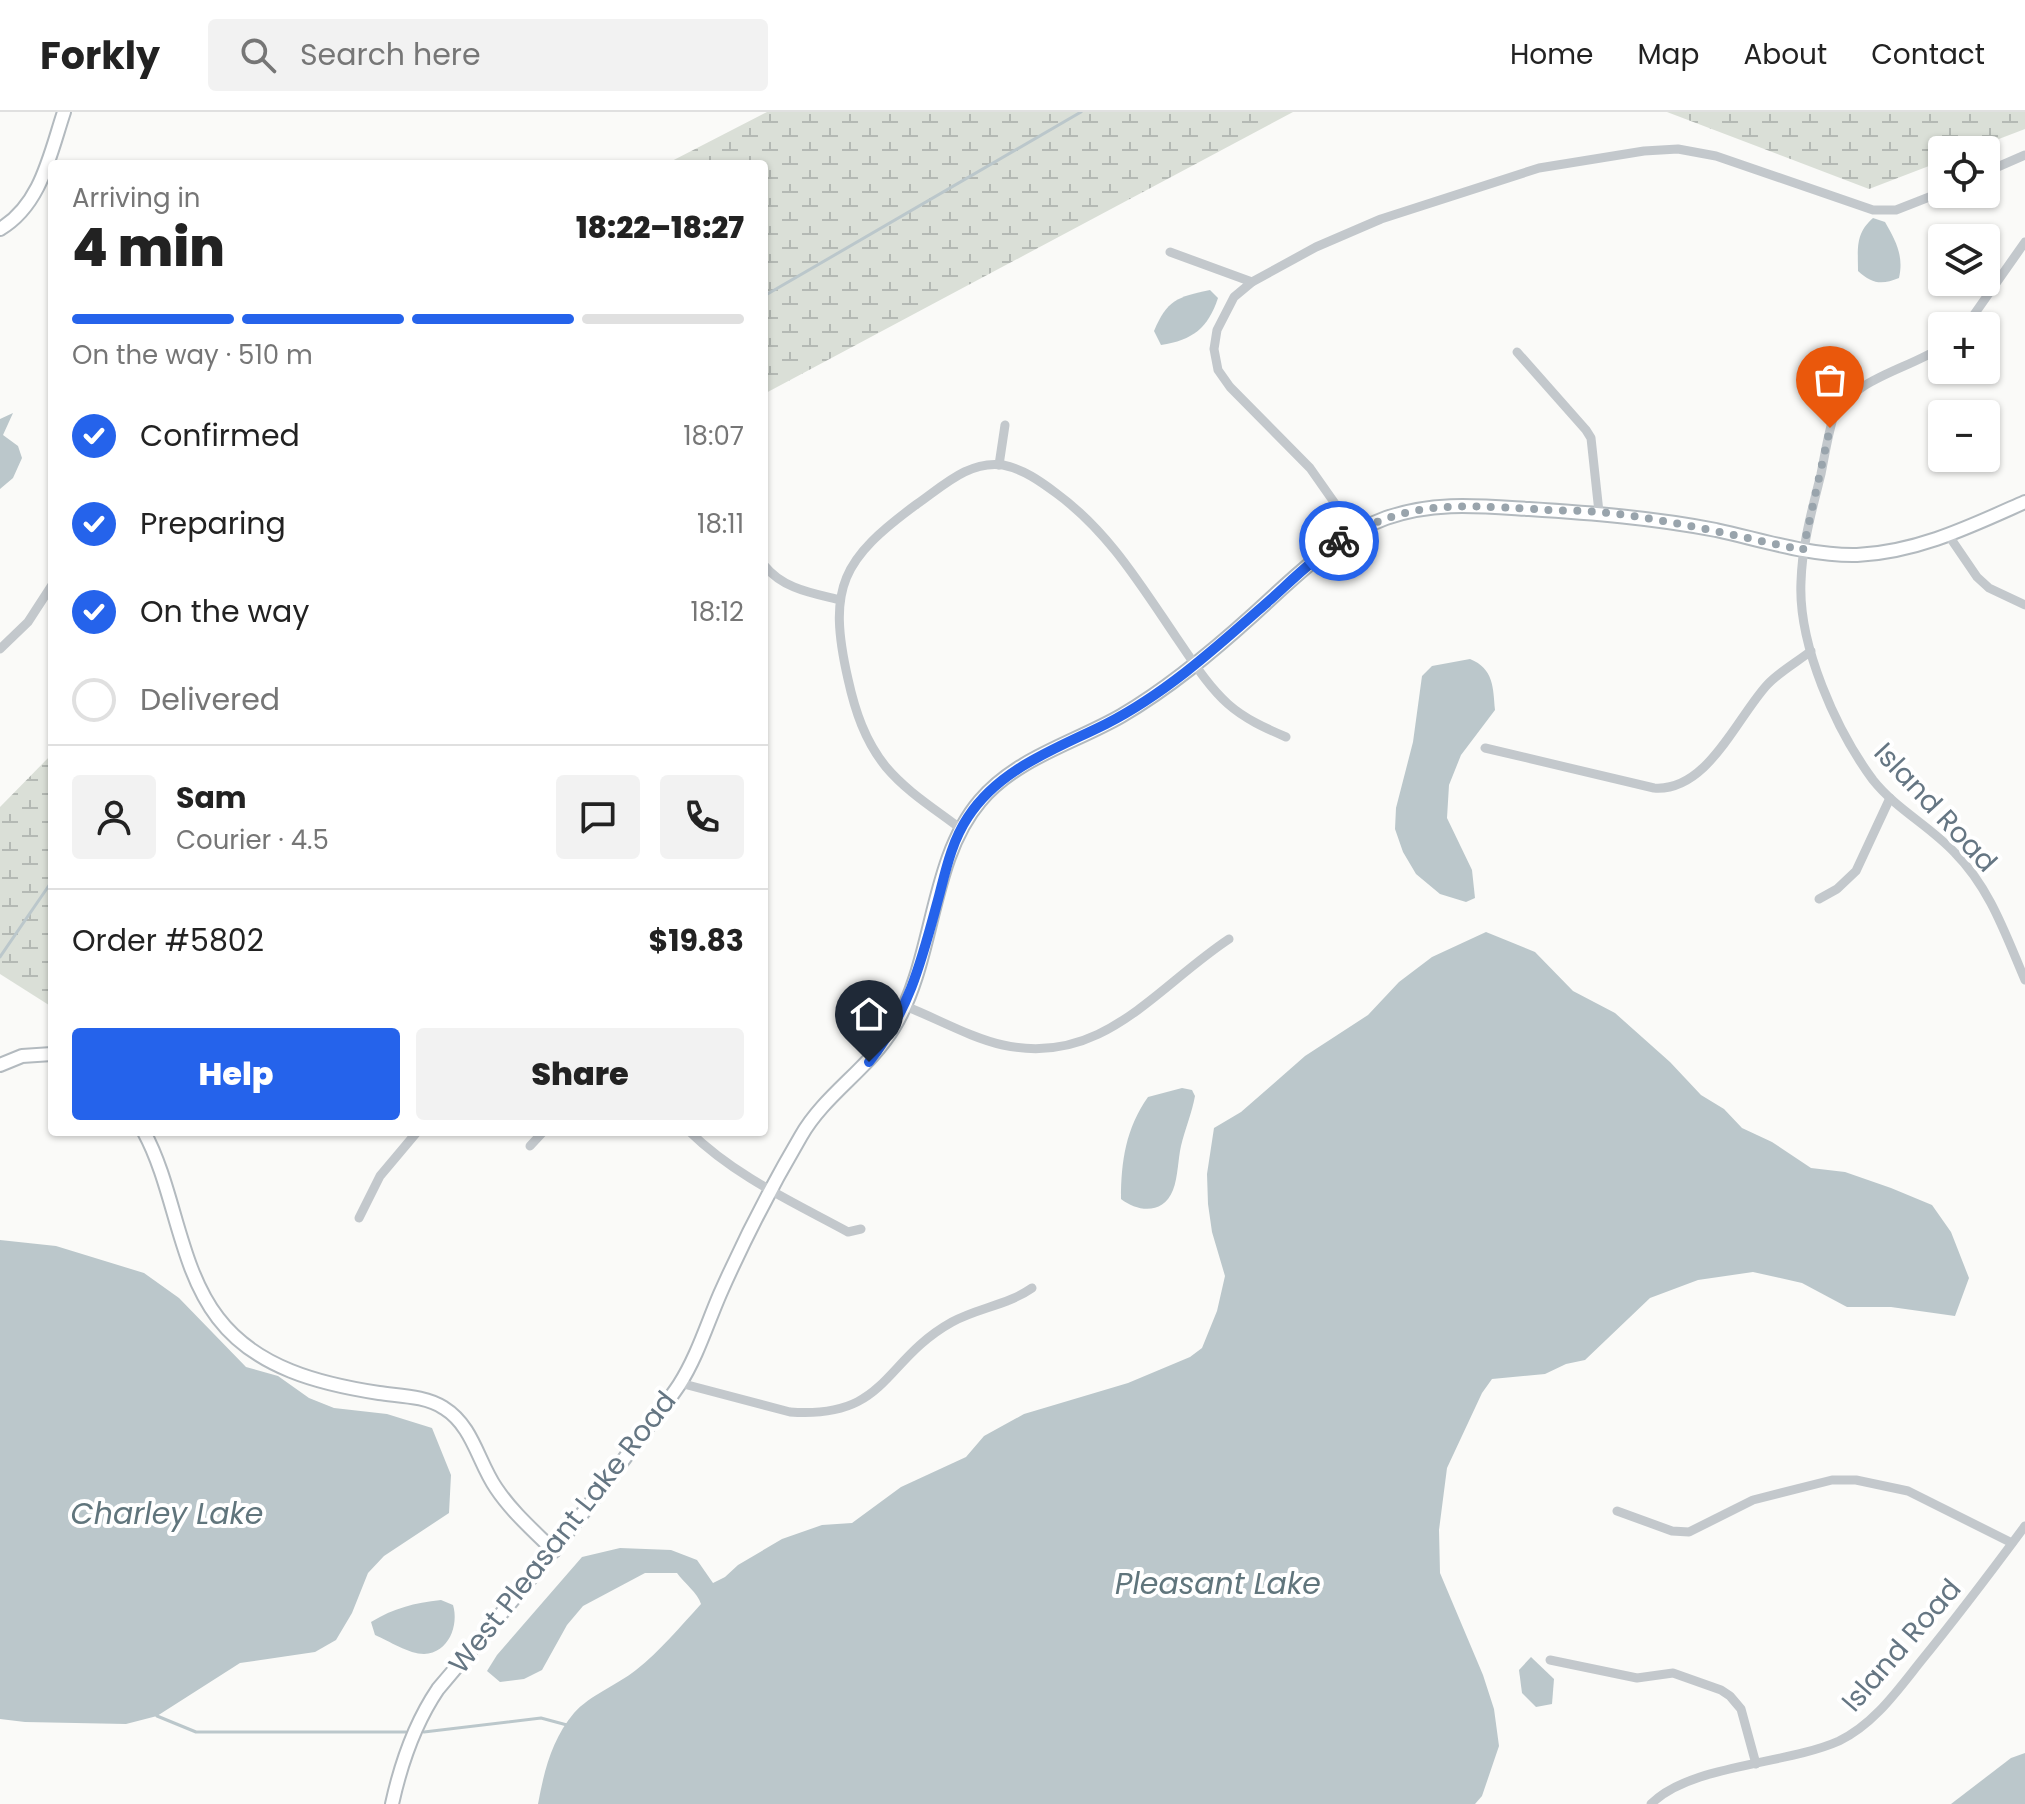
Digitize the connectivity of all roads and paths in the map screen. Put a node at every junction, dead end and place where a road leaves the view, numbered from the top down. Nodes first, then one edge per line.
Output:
1 (64, 112) edge
2 (2025, 155) edge
3 (2000, 166) edge
4 (1928, 197) edge
5 (0, 229) edge
6 (2025, 242) edge
7 (1170, 252) dead end
8 (1252, 282) junction
9 (1976, 312) edge
10 (1517, 352) dead end
11 (1928, 355) edge
12 (1005, 425) dead end
13 (999, 465) junction
14 (2025, 502) edge
15 (1599, 512) junction
16 (1355, 532) junction
17 (1949, 536) junction
18 (1803, 550) junction
19 (768, 569) edge
20 (48, 591) edge
21 (840, 600) junction
22 (2025, 605) edge
23 (0, 649) edge
24 (1811, 651) junction
25 (1195, 664) junction
26 (1286, 737) dead end
27 (1485, 748) dead end
28 (1890, 798) junction
29 (961, 829) junction
30 (1819, 899) dead end
31 (1229, 939) dead end
32 (2025, 980) edge
33 (905, 1006) junction
34 (48, 1054) edge
35 (0, 1065) edge
36 (145, 1136) edge
37 (414, 1136) edge
38 (539, 1136) edge
39 (695, 1136) edge
40 (530, 1146) dead end
41 (771, 1191) junction
42 (359, 1218) dead end
43 (861, 1229) dead end
44 (1032, 1288) dead end
45 (680, 1383) junction
46 (1617, 1511) dead end
47 (2025, 1526) edge
48 (2012, 1543) junction
49 (554, 1551) junction
50 (1550, 1660) dead end
51 (1756, 1764) junction
52 (392, 1804) edge
53 (1651, 1804) edge

1 - 5 street
2 - 3 street
4 - 8 street
6 - 9 street
7 - 8 street
8 - 16 street
10 - 15 street
11 - 18 street, Island Road
12 - 13 street
13 - 21 street
13 - 25 street
14 - 17 street, West Pleasant Lake Road
15 - 16 street, West Pleasant Lake Road
15 - 18 street, West Pleasant Lake Road
16 - 25 street, West Pleasant Lake Road
17 - 18 street, West Pleasant Lake Road
17 - 22 street
18 - 24 street, Island Road
19 - 21 street
20 - 23 street
21 - 29 street
24 - 27 street
24 - 28 street, Island Road
25 - 26 street
25 - 29 street, West Pleasant Lake Road
28 - 30 street
28 - 32 street, Island Road
29 - 33 street, West Pleasant Lake Road
31 - 33 street
33 - 41 street, West Pleasant Lake Road
34 - 35 street
36 - 49 street
37 - 42 street
38 - 40 street
39 - 41 street
41 - 43 street
41 - 45 street, West Pleasant Lake Road
44 - 45 street
45 - 49 street, West Pleasant Lake Road
46 - 48 street
47 - 48 street, Island Road
48 - 51 street, Island Road
49 - 52 street, West Pleasant Lake Road
50 - 51 street
51 - 53 street, Island Road

